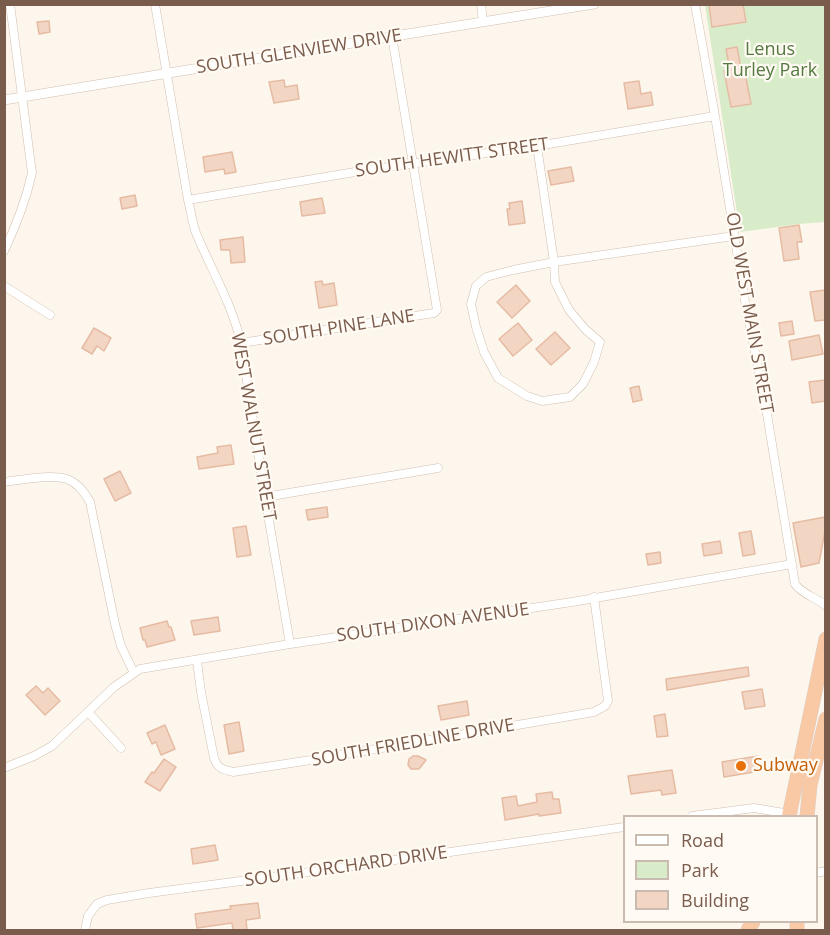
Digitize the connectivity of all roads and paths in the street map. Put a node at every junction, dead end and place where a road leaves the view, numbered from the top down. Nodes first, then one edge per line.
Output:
1 (10, 4) edge
2 (155, 4) edge
3 (481, 4) edge
4 (594, 4) edge
5 (695, 4) edge
6 (483, 22) junction
7 (392, 36) junction
8 (167, 74) junction
9 (22, 98) junction
10 (4, 100) edge
11 (716, 116) junction
12 (537, 146) junction
13 (414, 163) junction
14 (188, 200) junction
15 (734, 236) junction
16 (4, 251) edge
17 (554, 262) junction
18 (4, 286) edge
19 (50, 315) dead end
20 (241, 343) junction
21 (438, 468) dead end
22 (4, 482) edge
23 (265, 497) junction
24 (792, 564) junction
25 (594, 597) junction
26 (825, 606) edge
27 (825, 639) edge
28 (290, 644) junction
29 (197, 661) junction
30 (134, 673) junction
31 (88, 712) junction
32 (825, 719) edge
33 (121, 748) dead end
34 (4, 768) edge
35 (700, 815) edge
36 (789, 815) edge
37 (807, 815) edge
38 (623, 827) edge
39 (85, 930) edge

1 - 9 street
2 - 8 street, WEST WALNUT STREET
3 - 6 street
4 - 6 street, SOUTH GLENVIEW DRIVE
5 - 11 street, OLD WEST MAIN STREET
6 - 7 street, SOUTH GLENVIEW DRIVE
7 - 8 street, SOUTH GLENVIEW DRIVE
7 - 13 street
8 - 9 street, SOUTH GLENVIEW DRIVE
8 - 14 street, WEST WALNUT STREET
9 - 10 street, SOUTH GLENVIEW DRIVE
9 - 16 street
11 - 12 street, SOUTH HEWITT STREET
11 - 15 street, OLD WEST MAIN STREET
12 - 13 street, SOUTH HEWITT STREET
12 - 17 street
13 - 14 street, SOUTH HEWITT STREET
13 - 20 street, SOUTH PINE LANE
14 - 20 street, WEST WALNUT STREET
15 - 17 street
15 - 24 street, OLD WEST MAIN STREET
17 - 17 street
18 - 19 street
20 - 23 street, WEST WALNUT STREET
21 - 23 street
22 - 30 street
23 - 28 street, WEST WALNUT STREET
24 - 25 street, SOUTH DIXON AVENUE
24 - 26 street, OLD WEST MAIN STREET
25 - 28 street, SOUTH DIXON AVENUE
25 - 29 street, SOUTH FRIEDLINE DRIVE
27 - 36 highway
28 - 29 street, SOUTH DIXON AVENUE
29 - 30 street, SOUTH DIXON AVENUE
30 - 31 street, SOUTH DIXON AVENUE
31 - 33 street
31 - 34 street, SOUTH DIXON AVENUE
32 - 37 highway
35 - 36 street
38 - 39 street, SOUTH ORCHARD DRIVE

